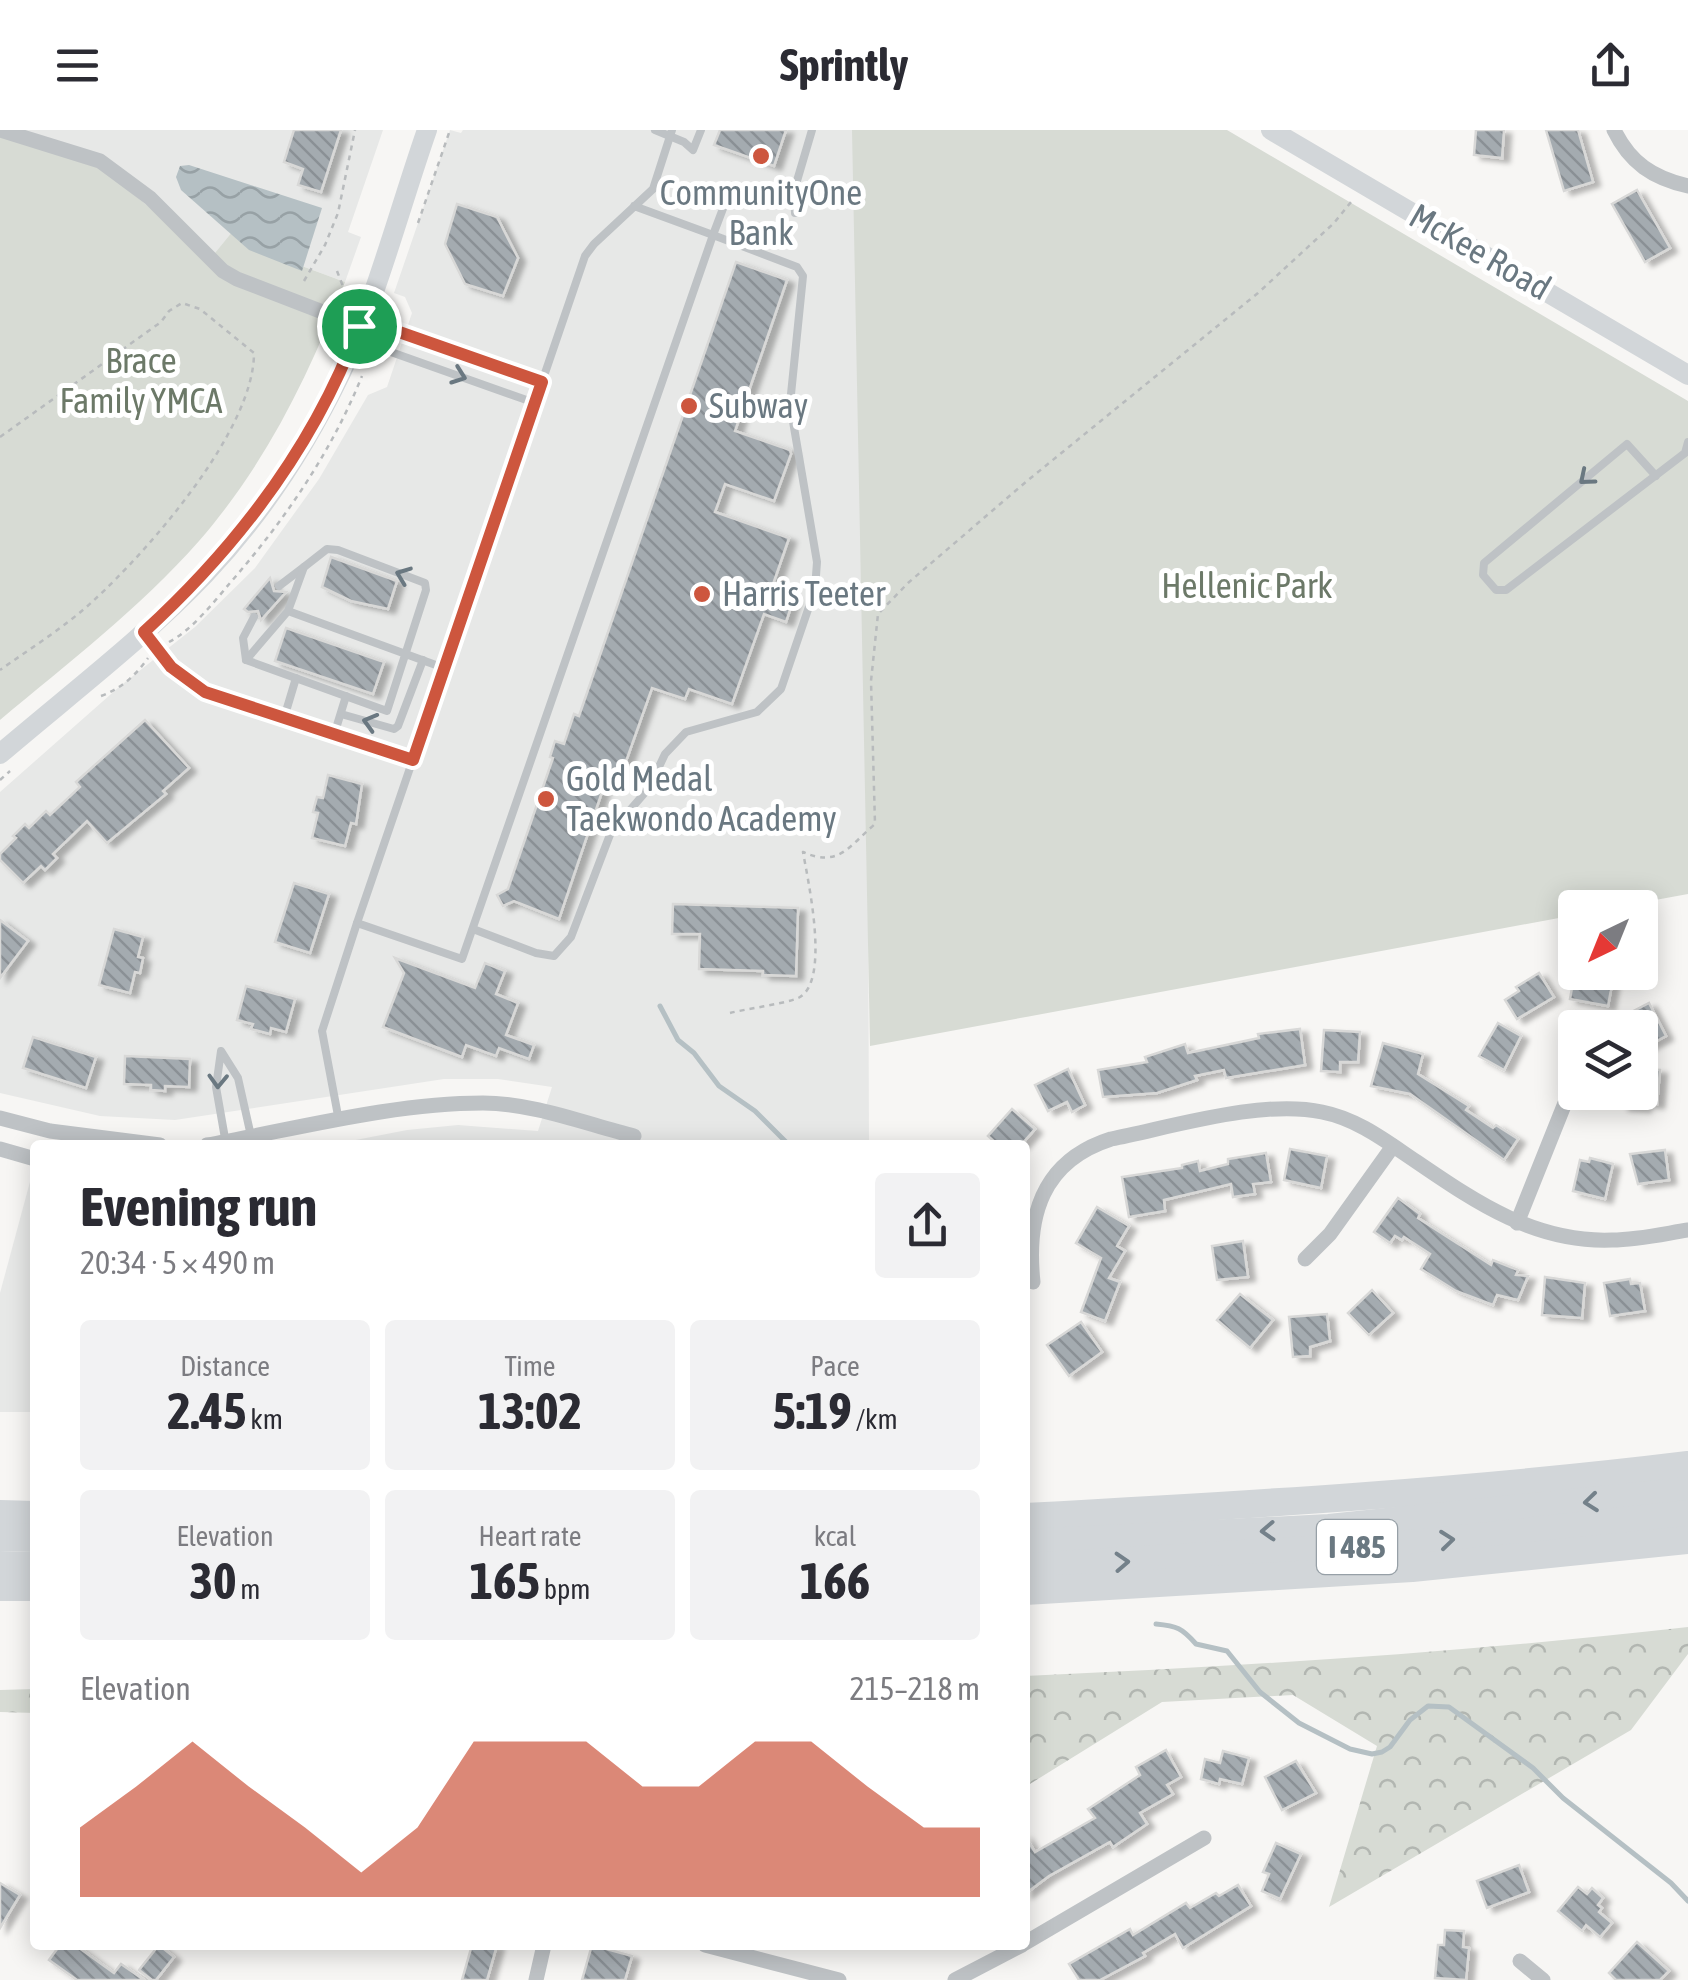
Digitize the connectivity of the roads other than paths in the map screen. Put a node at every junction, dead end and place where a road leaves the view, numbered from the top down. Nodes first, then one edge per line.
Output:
1 (0, 130) edge
2 (427, 130) edge
3 (655, 130) edge
4 (700, 130) edge
5 (812, 130) edge
6 (1271, 130) edge
7 (1614, 130) edge
8 (671, 134) edge
9 (1688, 186) edge
10 (730, 190) dead end
11 (634, 206) junction
12 (795, 212) dead end
13 (713, 235) junction
14 (359, 326) junction
15 (1688, 375) edge
16 (542, 382) junction
17 (535, 403) junction
18 (1688, 442) edge
19 (1687, 454) edge
20 (1656, 476) junction
21 (304, 567) junction
22 (279, 586) dead end
23 (288, 611) junction
24 (254, 617) dead end
25 (144, 632) junction
26 (406, 654) junction
27 (246, 660) junction
28 (422, 660) junction
29 (444, 668) junction
30 (296, 678) junction
31 (346, 696) junction
32 (341, 714) junction
33 (284, 718) junction
34 (334, 735) junction
35 (0, 754) edge
36 (413, 760) junction
37 (358, 922) junction
38 (473, 929) junction
39 (1562, 1110) edge
40 (0, 1118) edge
41 (340, 1122) junction
42 (634, 1136) dead end
43 (121, 1140) edge
44 (225, 1140) edge
45 (253, 1140) edge
46 (258, 1140) edge
47 (1392, 1146) junction
48 (0, 1149) edge
49 (30, 1157) edge
50 (1517, 1223) junction
51 (1688, 1230) edge
52 (1305, 1259) dead end
53 (1032, 1282) dead end
54 (1688, 1465) edge
55 (1688, 1490) edge
56 (0, 1514) edge
57 (30, 1514) edge
58 (1688, 1514) edge
59 (1030, 1517) edge
60 (0, 1537) edge
61 (30, 1538) edge
62 (1688, 1540) edge
63 (1030, 1543) edge
64 (0, 1565) edge
65 (30, 1566) edge
66 (1030, 1567) edge
67 (0, 1586) edge
68 (30, 1587) edge
69 (1030, 1591) edge
70 (1204, 1838) dead end
71 (1030, 1940) edge
72 (543, 1950) edge
73 (724, 1950) edge
74 (1012, 1950) edge
75 (1520, 1960) dead end
76 (536, 1980) edge
77 (840, 1980) edge
78 (955, 1980) edge
79 (1543, 1980) edge

1 - 14 street
2 - 14 main road
3 - 8 lane
4 - 8 lane
5 - 12 lane
6 - 15 main road, McKee Road
7 - 9 street
8 - 11 lane
10 - 13 lane
11 - 13 lane
11 - 16 lane
13 - 38 lane
13 - 38 lane
14 - 16 lane
14 -> 17 lane
14 - 25 main road
16 - 17 lane
17 - 29 lane
18 - 19 lane
19 - 20 lane
20 -> 20 lane
21 - 22 lane
21 - 23 lane
26 -> 21 lane
23 - 26 lane
23 - 27 lane
24 - 27 lane
25 - 33 lane
25 - 35 main road
26 - 28 lane
26 - 31 lane
27 - 30 lane
28 - 29 lane
28 -> 32 lane
29 - 36 lane
30 - 31 lane
30 - 33 lane
31 - 32 lane
32 - 34 lane
33 - 34 lane
34 - 36 lane
36 - 37 lane
37 - 38 lane
37 - 41 lane
39 - 50 street
40 - 43 street
41 - 42 street
41 - 46 street
45 -> 44 lane
47 - 50 street
47 - 52 street
47 - 53 street
48 - 49 street
50 - 51 street
54 - 59 highway, I 485
55 -> 63 highway, I 485
56 - 57 highway
66 -> 58 highway, I 485
60 - 61 highway
62 - 69 highway, I 485
64 - 65 highway
67 - 68 highway
70 - 71 street
72 - 76 street
73 - 77 street
74 - 78 street
75 - 79 street

